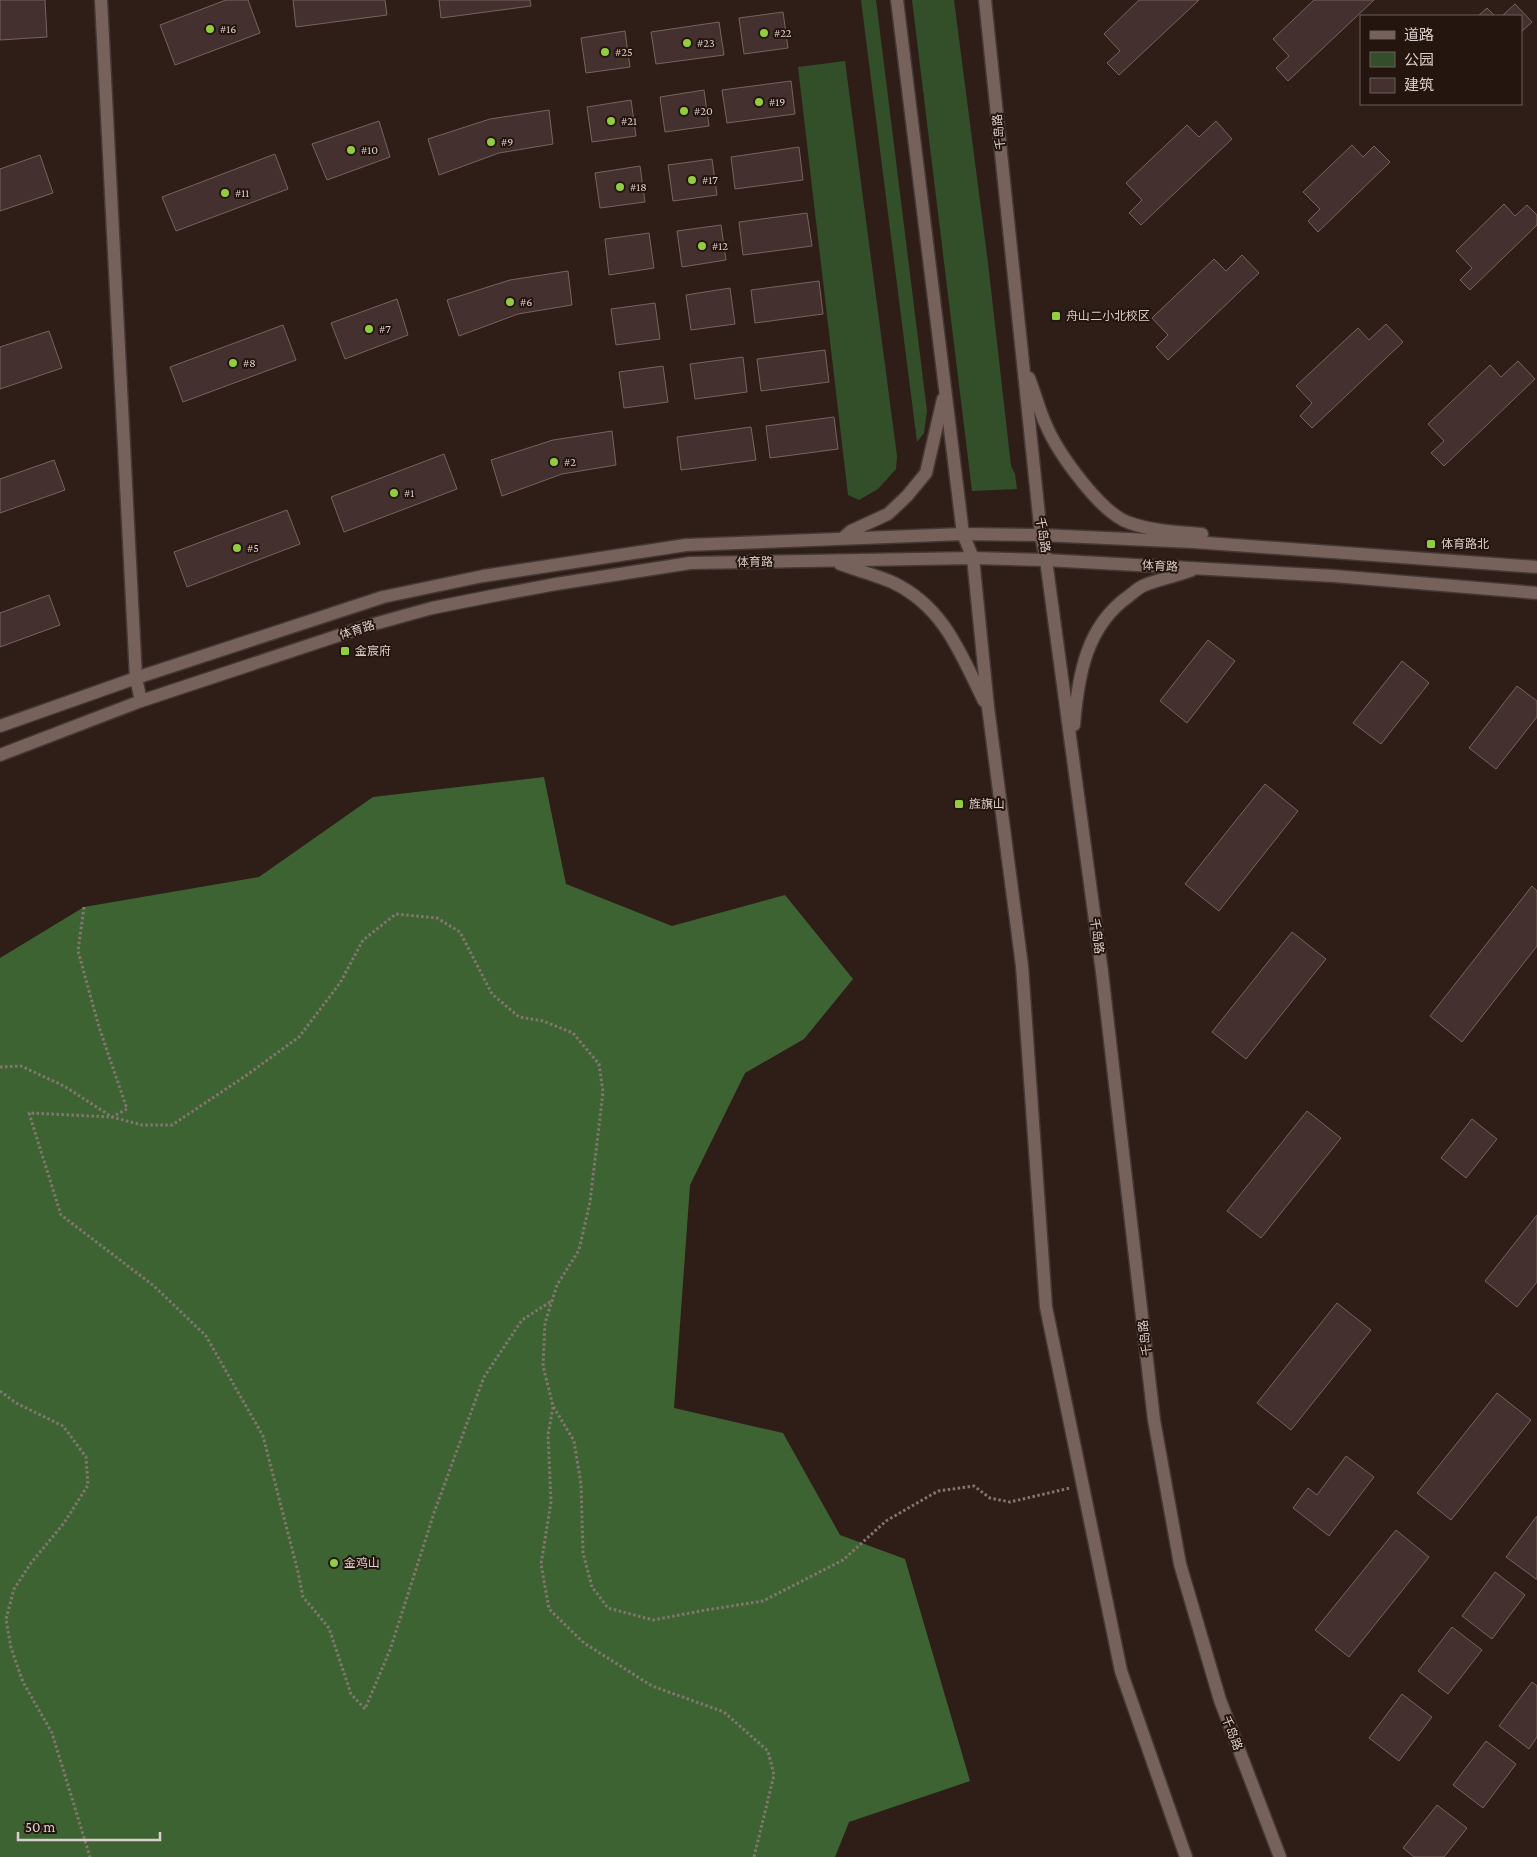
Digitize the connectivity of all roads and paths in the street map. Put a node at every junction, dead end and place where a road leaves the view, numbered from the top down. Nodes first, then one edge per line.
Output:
1 (101, 0) edge
2 (897, 0) edge
3 (985, 0) edge
4 (1023, 360) junction
5 (945, 387) junction
6 (963, 534) junction
7 (1041, 535) junction
8 (842, 538) junction
9 (1261, 546) junction
10 (973, 558) junction
11 (1046, 560) junction
12 (832, 561) junction
13 (1537, 567) edge
14 (1196, 568) junction
15 (1537, 593) edge
16 (136, 678) junction
17 (141, 701) junction
18 (988, 707) junction
19 (0, 726) edge
20 (1072, 747) junction
21 (0, 754) edge
22 (84, 907) dead end
23 (0, 1067) edge
24 (112, 1117) junction
25 (553, 1300) junction
26 (0, 1391) edge
27 (553, 1406) junction
28 (1082, 1485) junction
29 (90, 1857) edge
30 (754, 1857) edge
31 (1186, 1857) edge
32 (1280, 1857) edge

1 - 16 street
2 - 5 street
3 - 4 street, 千岛路
4 - 7 street, 千岛路
4 - 9 street
5 - 6 street
5 - 8 street
6 - 7 street, 体育路
6 - 8 street, 体育路
6 - 10 street
7 - 9 street, 体育路
7 - 11 street, 千岛路
8 - 16 street, 体育路
9 - 13 street, 体育路
10 - 11 street, 体育路
10 - 12 street, 体育路
10 - 18 street
11 - 14 street, 体育路
11 - 20 street, 千岛路
12 - 17 street, 体育路
12 - 18 street
14 - 15 street, 体育路
14 - 20 street
16 - 17 street
16 - 19 street, 体育路
17 - 21 street, 体育路
18 - 28 street
20 - 32 street, 千岛路
22 - 24 path
23 - 24 path
24 - 25 path
24 - 25 path
25 - 27 path
26 - 29 path
27 - 28 path
27 - 30 path
28 - 31 street

